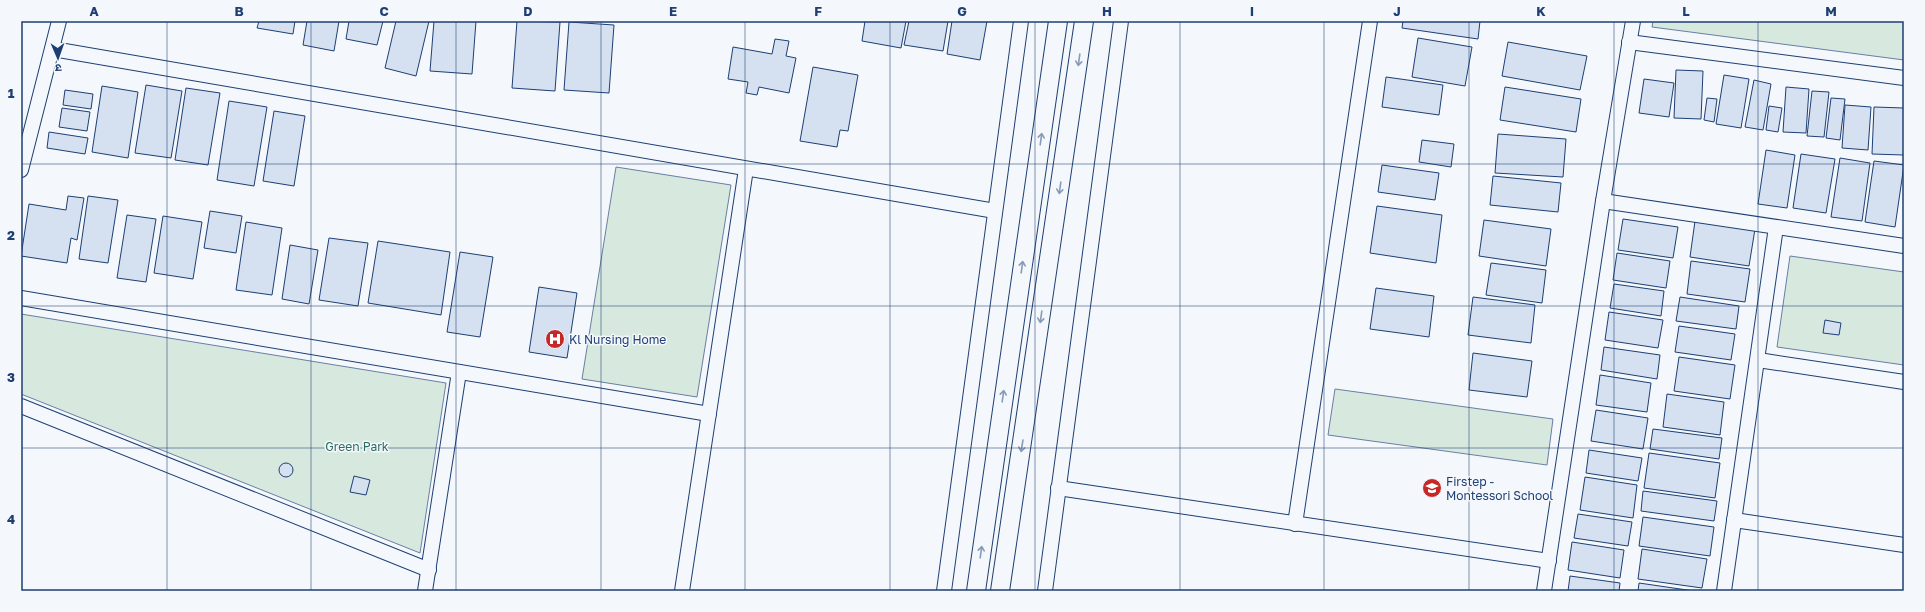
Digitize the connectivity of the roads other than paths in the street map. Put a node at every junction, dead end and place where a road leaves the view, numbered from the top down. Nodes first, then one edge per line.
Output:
1 (59, 21) edge
2 (1021, 21) edge
3 (1058, 21) edge
4 (1084, 21) edge
5 (1121, 21) edge
6 (1370, 21) edge
7 (1633, 21) edge
8 (1629, 42) junction
9 (53, 49) junction
10 (1904, 78) edge
11 (746, 169) junction
12 (21, 170) edge
13 (1603, 201) junction
14 (995, 211) junction
15 (1776, 227) junction
16 (1904, 246) edge
17 (21, 298) edge
18 (1758, 360) junction
19 (459, 372) junction
20 (1904, 382) edge
21 (21, 406) edge
22 (709, 414) junction
23 (1058, 488) junction
24 (1734, 520) junction
25 (1295, 524) junction
26 (1904, 545) edge
27 (1549, 561) junction
28 (429, 570) junction
29 (425, 591) edge
30 (682, 591) edge
31 (944, 591) edge
32 (976, 591) edge
33 (1000, 591) edge
34 (1045, 591) edge
35 (1544, 591) edge
36 (1724, 591) edge

1 - 9 street
2 - 14 street
32 -> 3 street
4 -> 33 street
5 - 23 street
6 - 25 street
7 - 8 street
8 - 10 street
8 - 13 street
9 - 11 street
9 - 12 street
11 - 14 street
11 - 22 street
13 - 15 street
13 - 27 street
14 - 31 street
15 - 16 street
15 - 18 street
17 - 19 street
18 - 20 street
18 - 24 street
19 - 22 street
19 - 28 street
21 - 28 street
22 - 30 street
23 - 25 street
23 - 34 street
24 - 26 street
24 - 36 street
25 - 27 street
27 - 35 street
28 - 29 street

